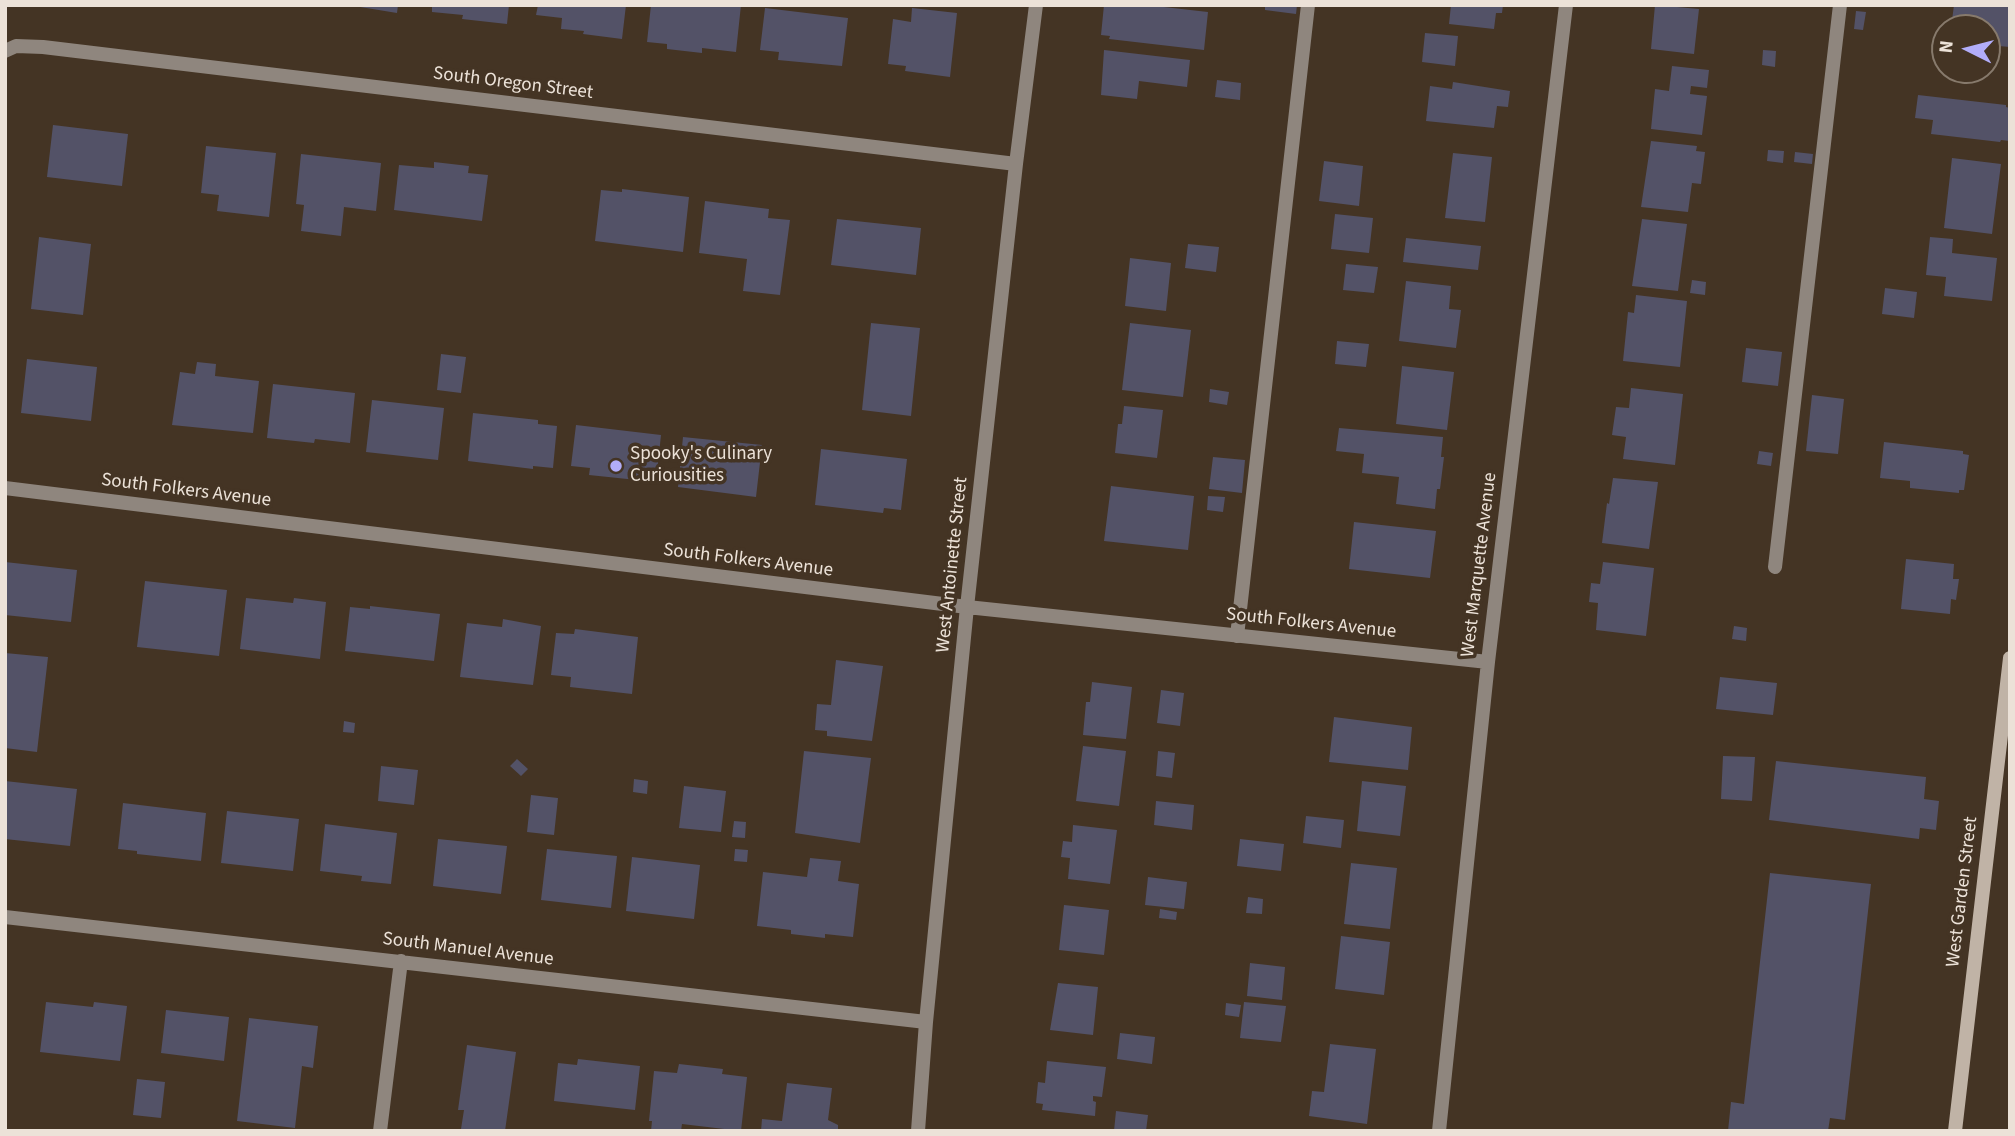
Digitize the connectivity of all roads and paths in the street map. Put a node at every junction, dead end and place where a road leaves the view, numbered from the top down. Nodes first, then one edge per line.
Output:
1 (1036, 5) edge
2 (1308, 5) edge
3 (1566, 5) edge
4 (1840, 5) edge
5 (5, 51) edge
6 (1016, 164) junction
7 (5, 488) edge
8 (1775, 567) dead end
9 (967, 607) junction
10 (1237, 636) junction
11 (2010, 658) edge
12 (1488, 662) junction
13 (2007, 700) edge
14 (5, 917) edge
15 (401, 961) junction
16 (926, 1022) junction
17 (380, 1131) edge
18 (918, 1131) edge
19 (1439, 1131) edge
20 (1955, 1131) edge

1 - 6 street, West Antoinette Street
2 - 10 street
3 - 12 street, West Marquette Avenue
4 - 8 street
5 - 6 street, South Oregon Street
6 - 9 street, West Antoinette Street
7 - 9 street, South Folkers Avenue
9 - 10 street, South Folkers Avenue
9 - 16 street, West Antoinette Street
10 - 12 street, South Folkers Avenue
11 - 13 main road, West Garden Street
12 - 19 street, West Marquette Avenue
13 - 20 main road, West Garden Street
14 - 15 street, South Manuel Avenue
15 - 16 street, South Manuel Avenue
15 - 17 street
16 - 18 street, West Antoinette Street

